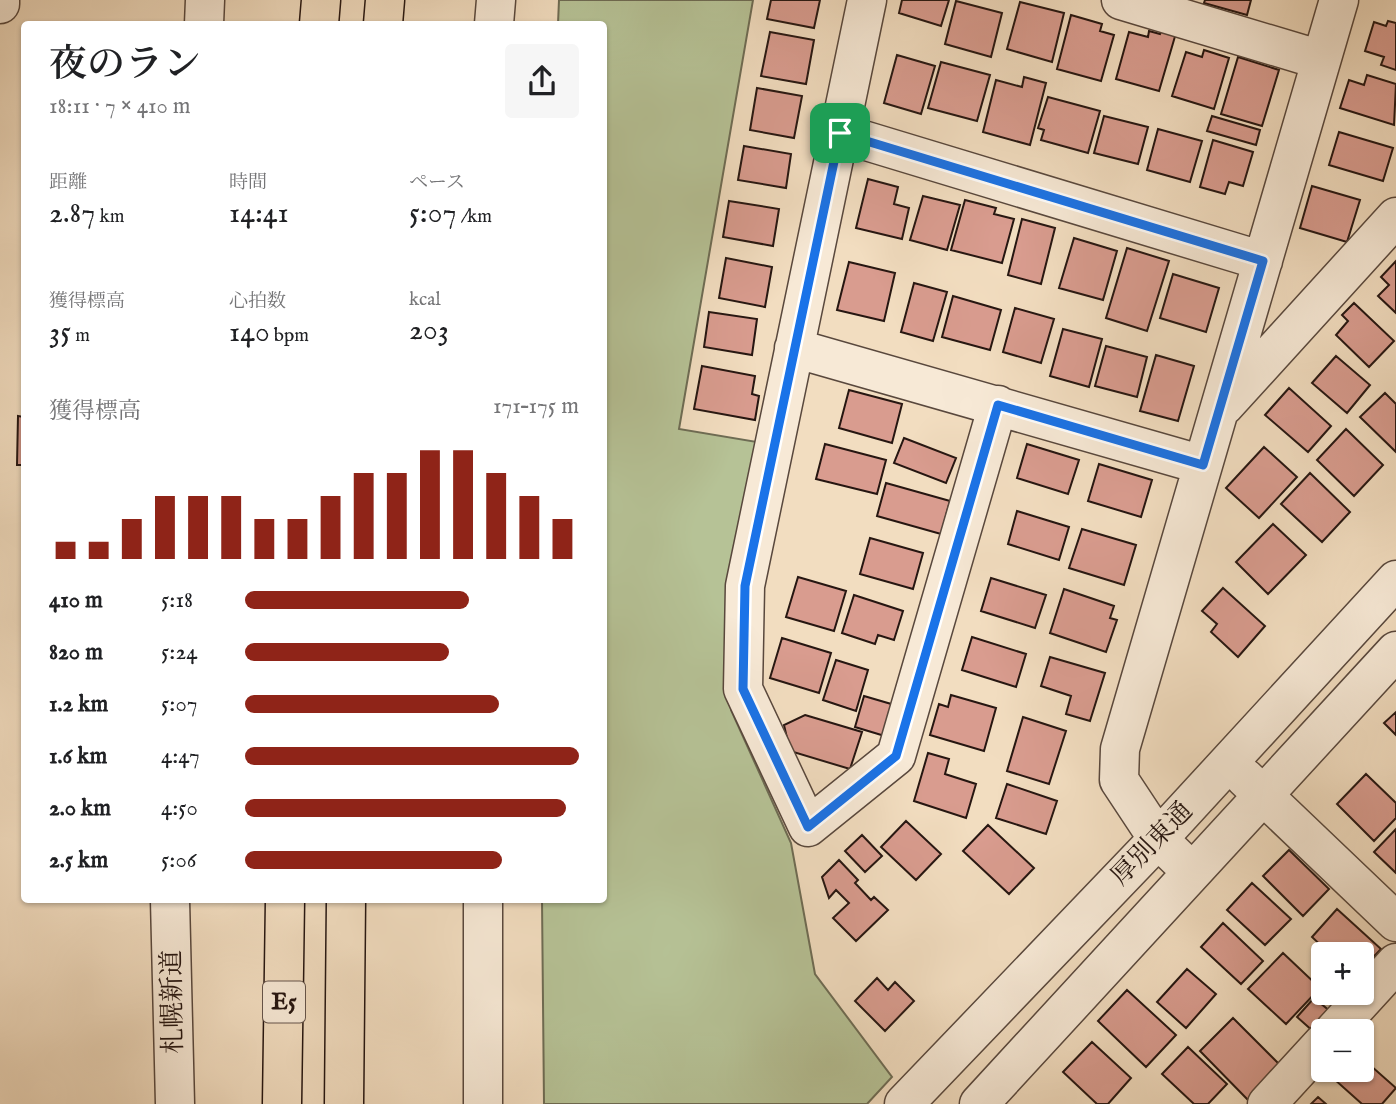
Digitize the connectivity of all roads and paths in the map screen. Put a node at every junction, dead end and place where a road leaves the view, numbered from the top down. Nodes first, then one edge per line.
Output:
1 (205, 0) edge
2 (321, 0) edge
3 (385, 0) edge
4 (496, 0) edge
5 (867, 0) edge
6 (1121, 0) edge
7 (1339, 0) edge
8 (204, 21) edge
9 (319, 21) edge
10 (383, 21) edge
11 (494, 21) edge
12 (1321, 60) junction
13 (840, 133) junction
14 (1396, 217) edge
15 (1263, 261) junction
16 (794, 348) junction
17 (998, 405) junction
18 (1218, 413) junction
19 (1203, 465) junction
20 (1396, 580) edge
21 (1396, 651) edge
22 (1228, 762) junction
23 (1263, 795) junction
24 (1158, 839) junction
25 (1192, 872) junction
26 (170, 903) edge
27 (285, 903) edge
28 (346, 903) edge
29 (483, 903) edge
30 (1396, 922) edge
31 (1396, 963) edge
32 (1345, 1019) edge
33 (1311, 1055) edge
34 (175, 1104) edge
35 (282, 1104) edge
36 (344, 1104) edge
37 (483, 1104) edge
38 (904, 1104) edge
39 (979, 1104) edge
40 (1267, 1104) edge

1 - 8 street
2 - 9 highway
3 - 10 highway
4 - 11 street
5 - 13 street
6 - 12 street
7 - 12 street
12 - 15 street
13 - 15 street
13 - 16 street
14 - 18 street
15 - 18 street
16 - 17 street
16 - 17 street
17 - 19 street
18 - 19 street
19 - 24 street
20 - 22 street, 厚別東通
21 - 23 street, 厚別東通
22 - 23 street
22 - 24 street, 厚別東通
23 - 25 street, 厚別東通
23 - 30 street
24 - 25 street
24 - 38 street, 厚別東通
25 - 39 street, 厚別東通
26 - 34 street, 札幌新道
27 - 35 highway, E5
28 - 36 highway
29 - 37 street
31 - 32 street
33 - 40 street

